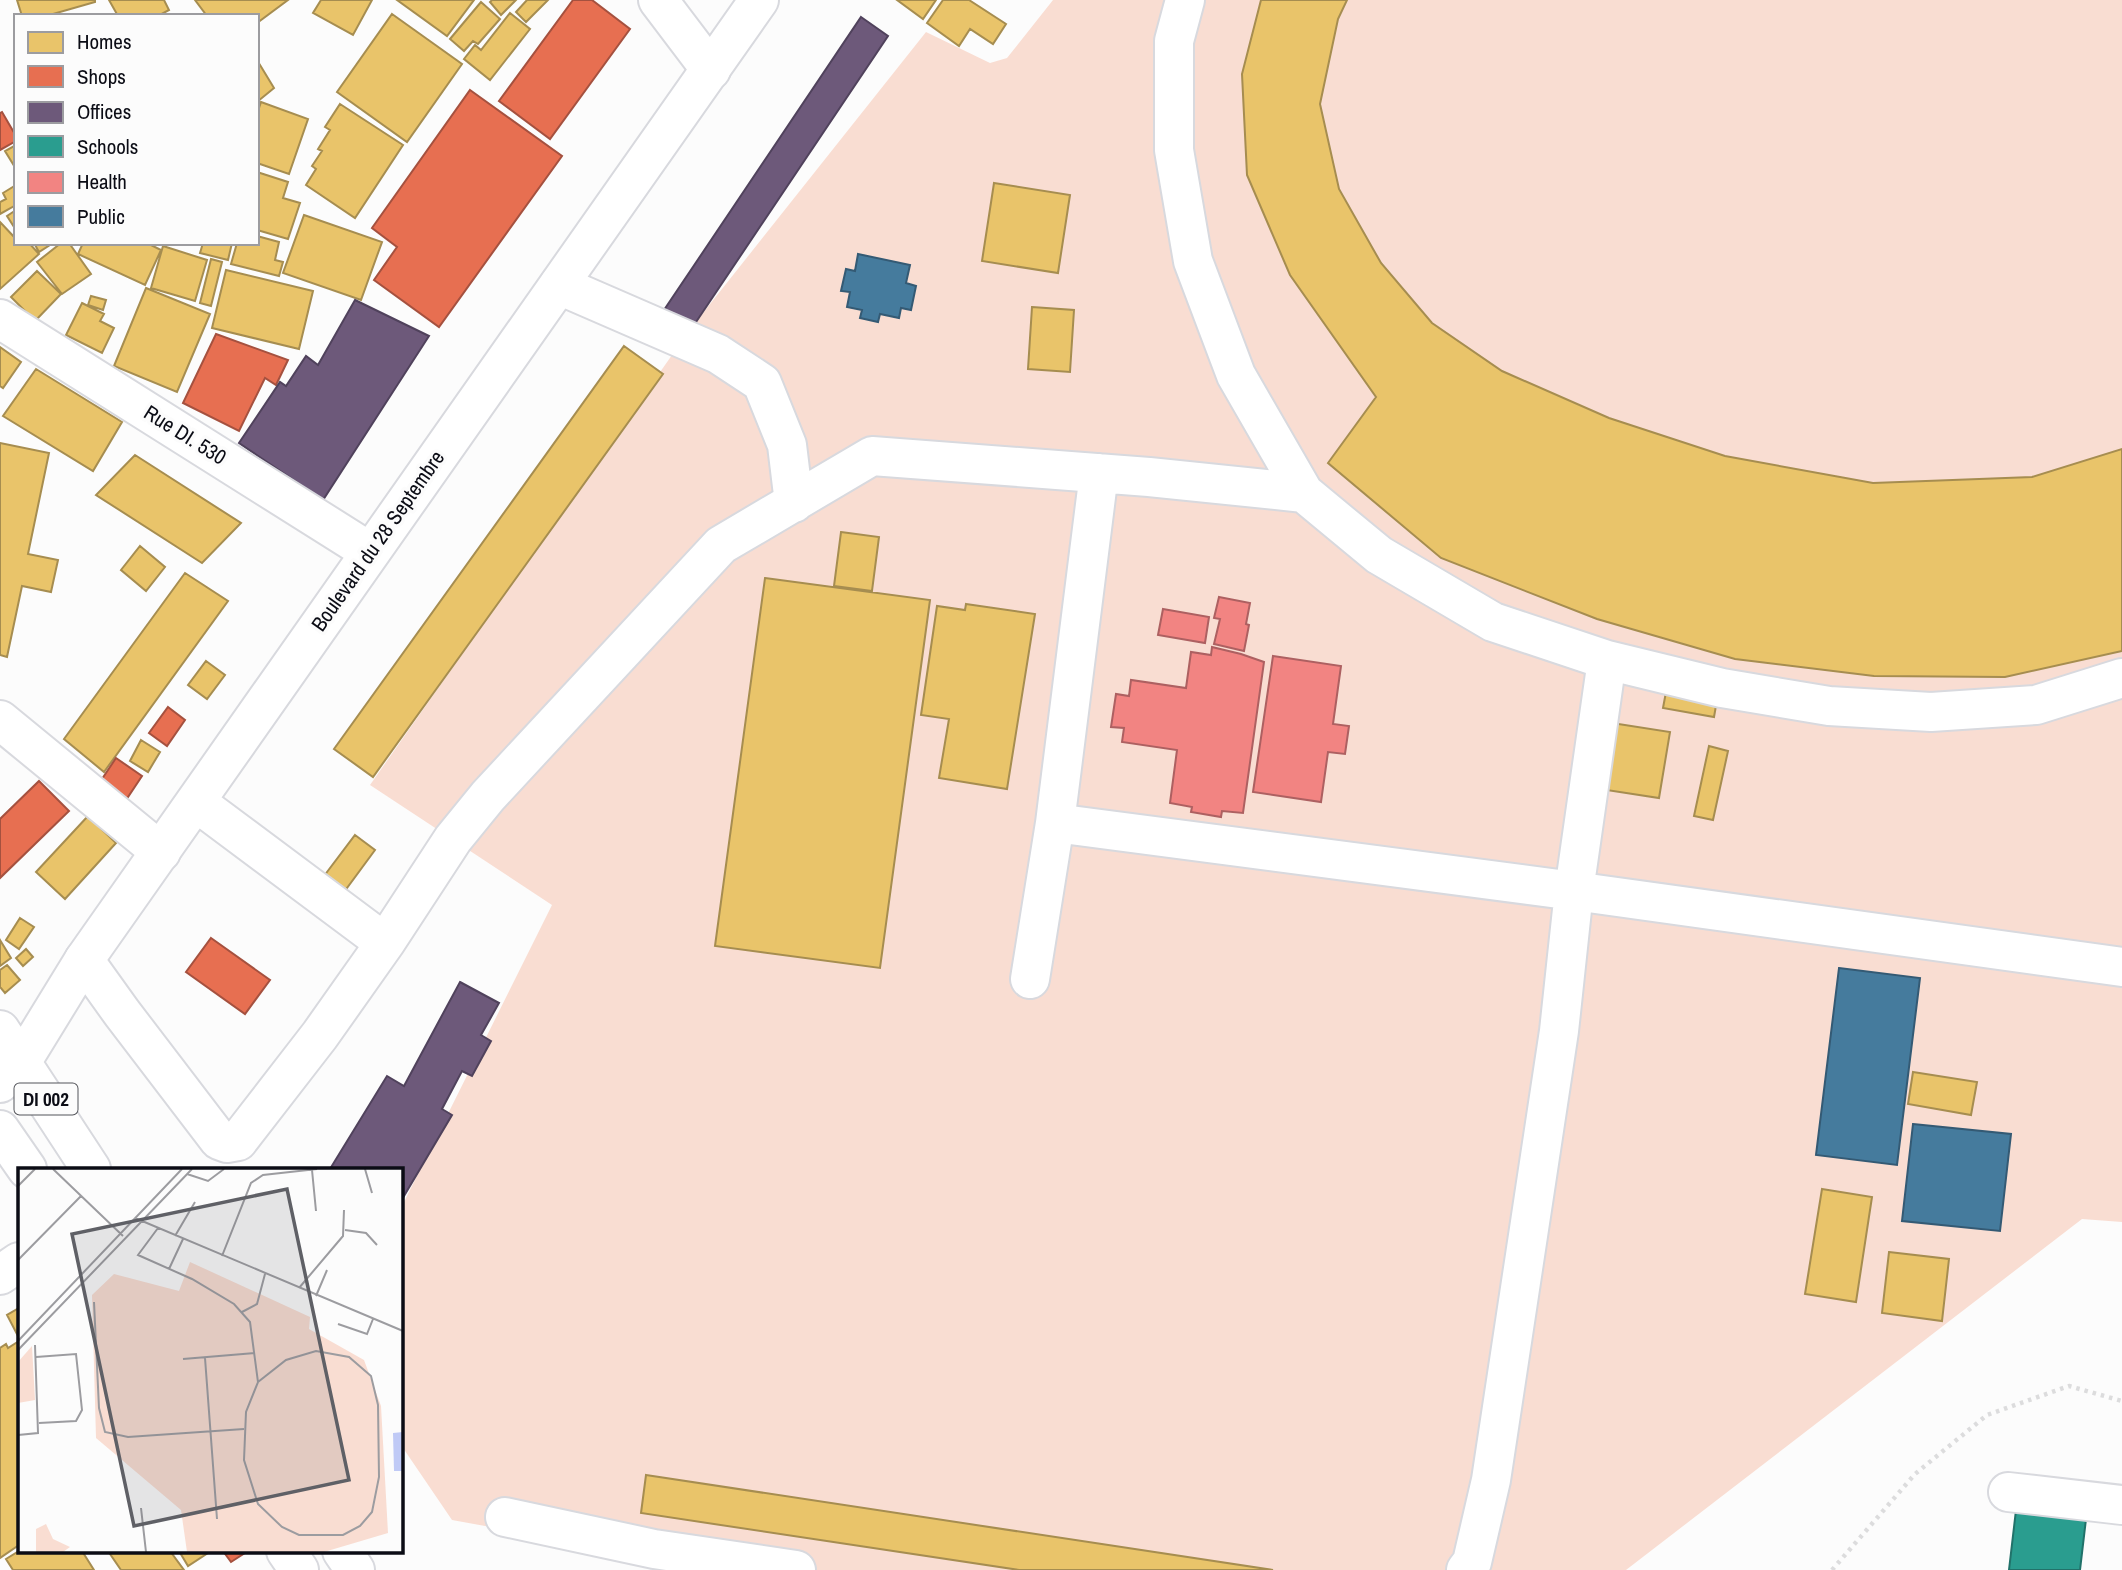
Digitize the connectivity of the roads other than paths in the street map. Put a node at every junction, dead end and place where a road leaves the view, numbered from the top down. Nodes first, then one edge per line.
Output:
1 (658, 0) edge
2 (759, 0) edge
3 (1185, 0) edge
4 (712, 70) junction
5 (559, 285) junction
6 (0, 319) edge
7 (1099, 473) junction
8 (1304, 493) junction
9 (794, 503) junction
10 (370, 552) junction
11 (1607, 660) junction
12 (2122, 678) edge
13 (0, 720) edge
14 (196, 802) junction
15 (1055, 823) junction
16 (161, 852) junction
17 (1574, 891) junction
18 (385, 943) junction
19 (84, 960) junction
20 (2122, 967) edge
21 (1030, 979) dead end
22 (0, 1030) edge
23 (11, 1072) edge
24 (0, 1130) edge
25 (26, 1168) edge
26 (89, 1168) edge
27 (18, 1263) edge
28 (0, 1275) edge
29 (2008, 1492) dead end
30 (2122, 1504) edge
31 (505, 1517) dead end
32 (287, 1552) edge
33 (342, 1552) edge
34 (299, 1570) edge
35 (355, 1570) edge
36 (796, 1570) edge
37 (1466, 1570) edge

1 - 4 main road
2 - 4 main road, Boulevard du 28 Septembre
3 - 8 main road
4 - 5 main road, Boulevard du 28 Septembre
5 - 9 main road
5 - 10 main road, Boulevard du 28 Septembre
6 - 10 main road, Rue DI. 530
7 - 8 main road
7 - 9 main road
7 - 15 main road
8 - 11 main road
9 - 18 main road
10 - 14 main road, Boulevard du 28 Septembre
11 - 12 main road
11 - 17 main road
13 - 16 main road
14 - 16 main road, Boulevard du 28 Septembre
14 - 18 main road
15 - 17 main road
15 - 21 main road
16 - 19 main road, Boulevard du 28 Septembre
17 - 20 main road
17 - 37 main road
18 - 19 main road
19 - 23 main road, Boulevard du 28 Septembre
22 - 23 main road, DI 002
23 - 26 main road, DI 002
24 - 25 main road, DI 002
27 - 28 main road
29 - 30 main road
31 - 36 main road
32 - 34 main road
33 - 35 main road

